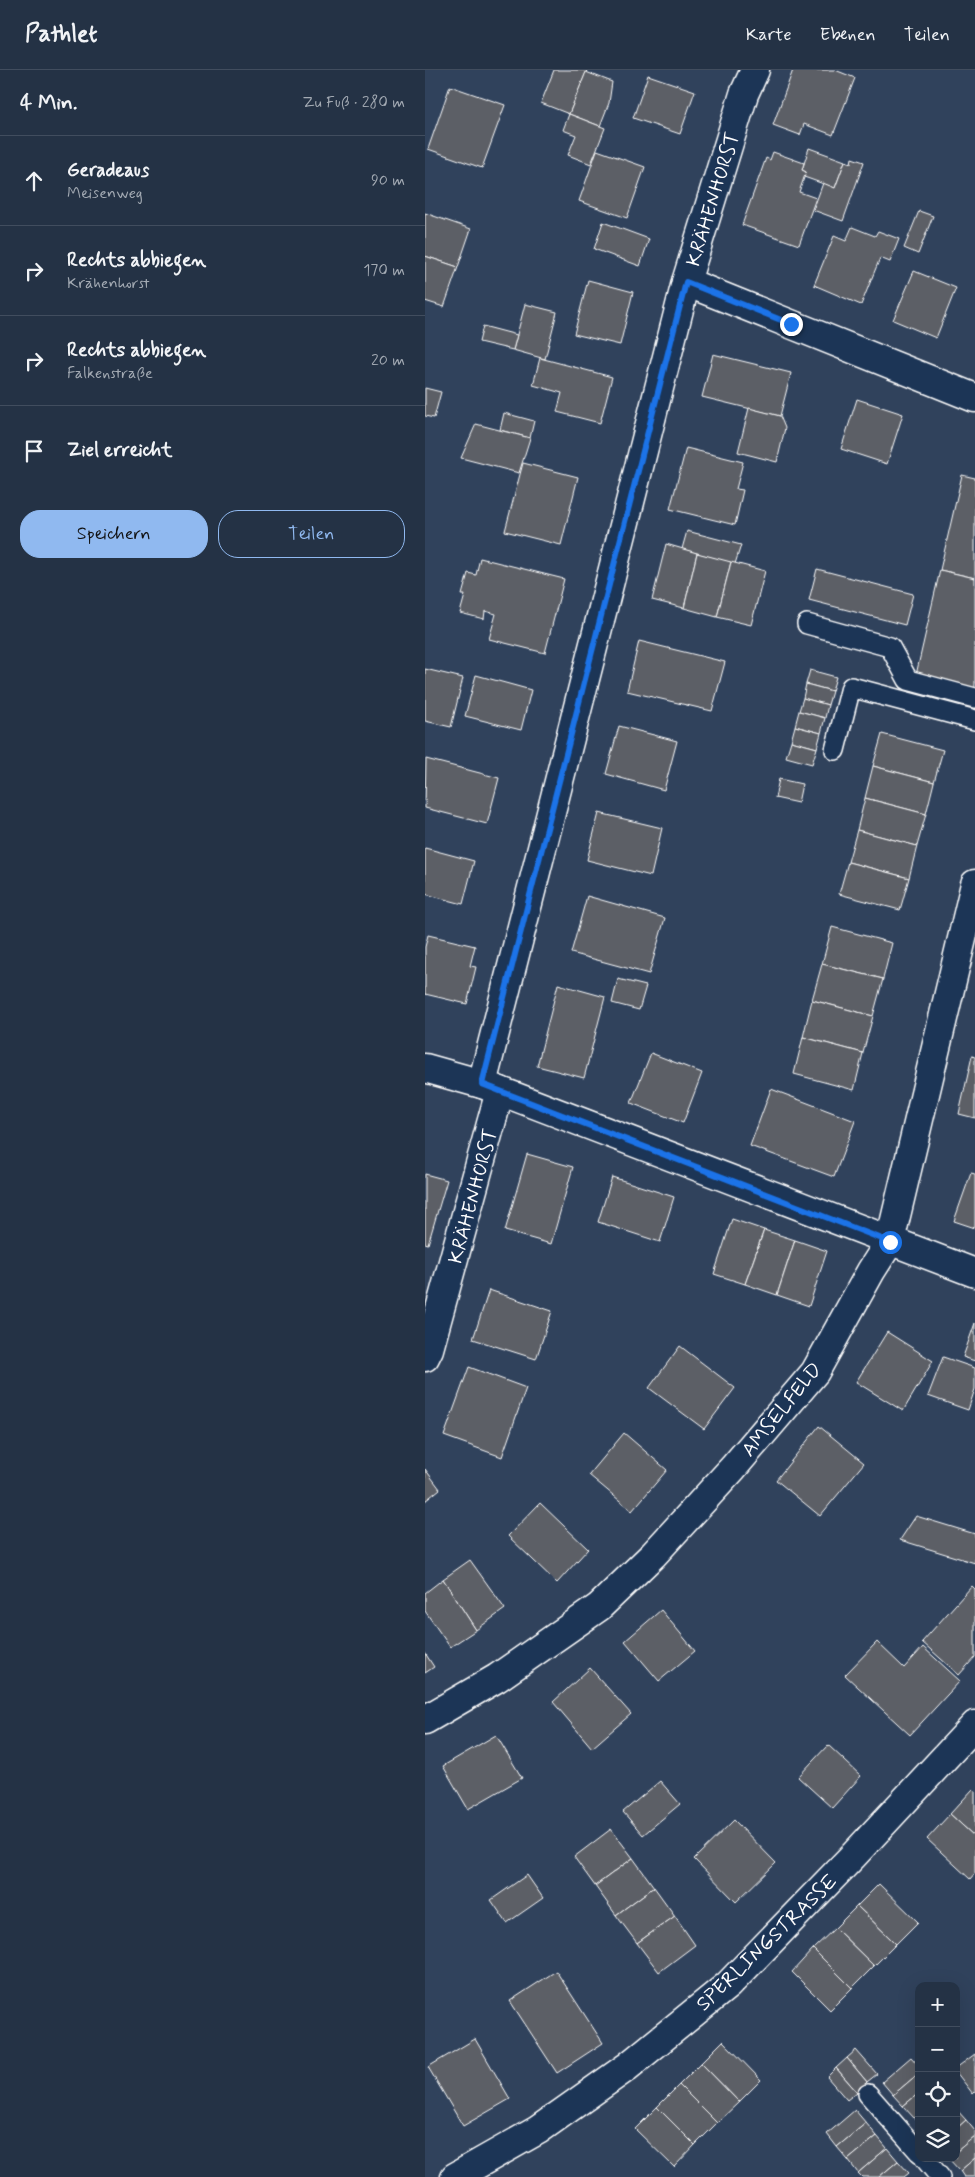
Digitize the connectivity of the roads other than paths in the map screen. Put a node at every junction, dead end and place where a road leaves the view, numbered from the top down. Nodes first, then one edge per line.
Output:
1 (755, 70) edge
2 (686, 282) junction
3 (975, 398) edge
4 (807, 624) dead end
5 (975, 698) edge
6 (975, 720) edge
7 (835, 750) dead end
8 (975, 884) edge
9 (425, 1068) edge
10 (491, 1088) junction
11 (890, 1242) junction
12 (975, 1273) edge
13 (425, 1357) edge
14 (425, 1720) edge
15 (975, 1725) edge
16 (868, 2094) dead end
17 (915, 2147) edge
18 (927, 2162) edge
19 (455, 2177) edge
20 (940, 2177) edge

1 - 2 street, KRÄHENHORST
2 - 3 street
2 - 10 street, KRÄHENHORST
4 - 5 lane
6 - 7 lane
8 - 11 street, AMSELFELD
9 - 10 street
10 - 11 street
10 - 13 street, KRÄHENHORST
11 - 12 street
11 - 14 street, AMSELFELD
15 - 19 street, SPERLINGSTRASSE
16 - 17 lane
18 - 20 lane

